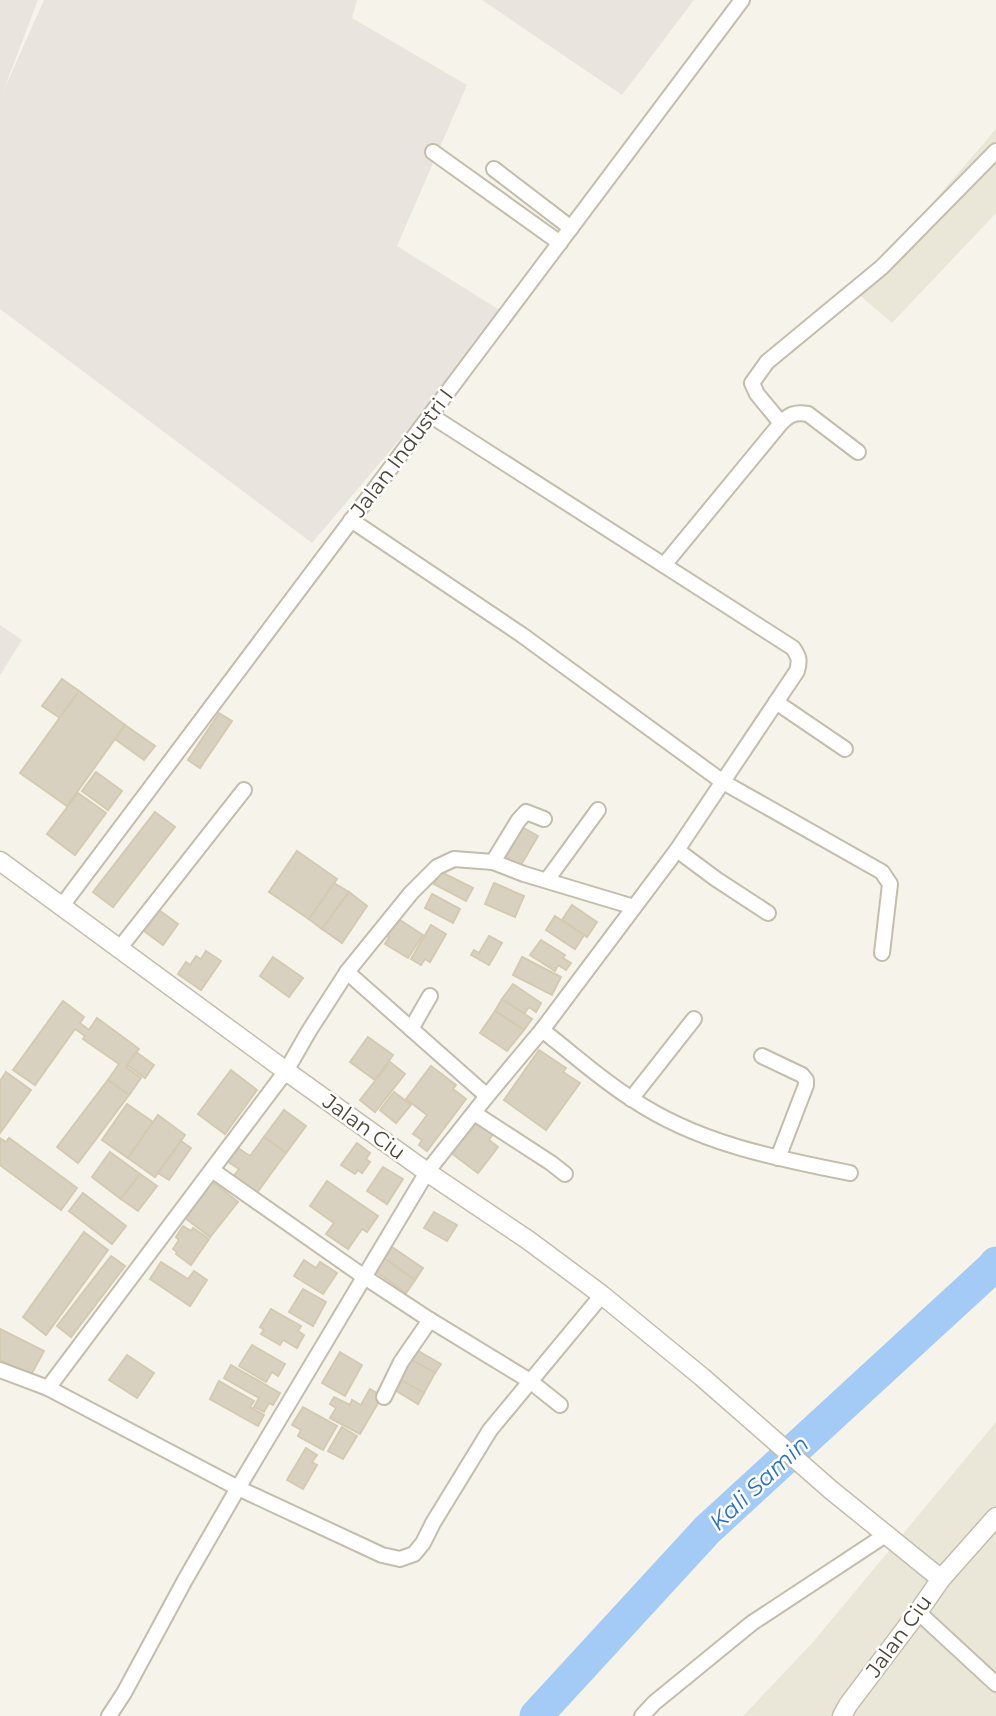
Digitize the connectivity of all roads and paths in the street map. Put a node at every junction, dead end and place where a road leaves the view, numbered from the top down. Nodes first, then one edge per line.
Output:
1 (742, 0) edge
2 (996, 151) edge
3 (433, 152) dead end
4 (494, 169) dead end
5 (571, 228) junction
6 (560, 243) junction
7 (430, 415) junction
8 (781, 423) junction
9 (858, 452) dead end
10 (351, 520) junction
11 (664, 565) junction
12 (776, 702) junction
13 (845, 749) dead end
14 (723, 782) junction
15 (244, 790) dead end
16 (598, 810) dead end
17 (544, 819) dead end
18 (677, 850) junction
19 (0, 861) edge
20 (493, 862) junction
21 (547, 880) junction
22 (61, 907) junction
23 (634, 907) junction
24 (768, 913) dead end
25 (119, 949) junction
26 (882, 953) dead end
27 (347, 972) junction
28 (430, 996) dead end
29 (694, 1019) dead end
30 (411, 1029) junction
31 (542, 1030) junction
32 (762, 1056) dead end
33 (286, 1071) junction
34 (487, 1096) junction
35 (632, 1099) junction
36 (474, 1113) junction
37 (778, 1158) junction
38 (212, 1170) junction
39 (427, 1172) junction
40 (850, 1173) dead end
41 (565, 1174) dead end
42 (363, 1276) junction
43 (602, 1295) junction
44 (430, 1320) junction
45 (0, 1370) edge
46 (530, 1381) junction
47 (48, 1388) junction
48 (384, 1397) dead end
49 (560, 1405) dead end
50 (238, 1488) junction
51 (996, 1517) edge
52 (887, 1534) junction
53 (941, 1579) junction
54 (918, 1612) junction
55 (996, 1685) edge
56 (109, 1716) edge
57 (642, 1716) edge
58 (842, 1716) edge

1 - 5 street, Jalan Industri I
2 - 8 street
3 - 6 street
4 - 5 street
5 - 6 street, Jalan Industri I
6 - 7 street, Jalan Industri I
7 - 10 street, Jalan Industri I
7 - 11 street
8 - 9 street
8 - 11 street
10 - 14 street
10 - 22 street, Jalan Industri I
11 - 12 street
12 - 13 street
12 - 14 street
14 - 18 street
14 - 26 street
15 - 25 street
16 - 21 street
17 - 20 street
18 - 23 street
18 - 24 street
19 - 22 street, Jalan Ciu
20 - 21 street
20 - 27 street
21 - 23 street
22 - 25 street, Jalan Ciu
23 - 31 street
25 - 33 street, Jalan Ciu
27 - 30 street
27 - 33 street
28 - 30 street
29 - 35 street
30 - 34 street
31 - 34 street
31 - 35 street
32 - 37 street
33 - 38 street
33 - 39 street, Jalan Ciu
34 - 36 street
35 - 37 street
36 - 39 street
36 - 41 street
37 - 40 street
38 - 42 street
38 - 47 street
39 - 42 street
39 - 43 street, Jalan Ciu
42 - 44 street
42 - 50 street
43 - 46 street
43 - 52 street, Jalan Ciu
44 - 46 street
44 - 48 street
45 - 47 street
46 - 49 street
46 - 50 street
47 - 50 street
50 - 56 street
51 - 53 street
52 - 53 street, Jalan Ciu
52 - 57 street
53 - 54 street, Jalan Ciu
54 - 55 street
54 - 58 street, Jalan Ciu

